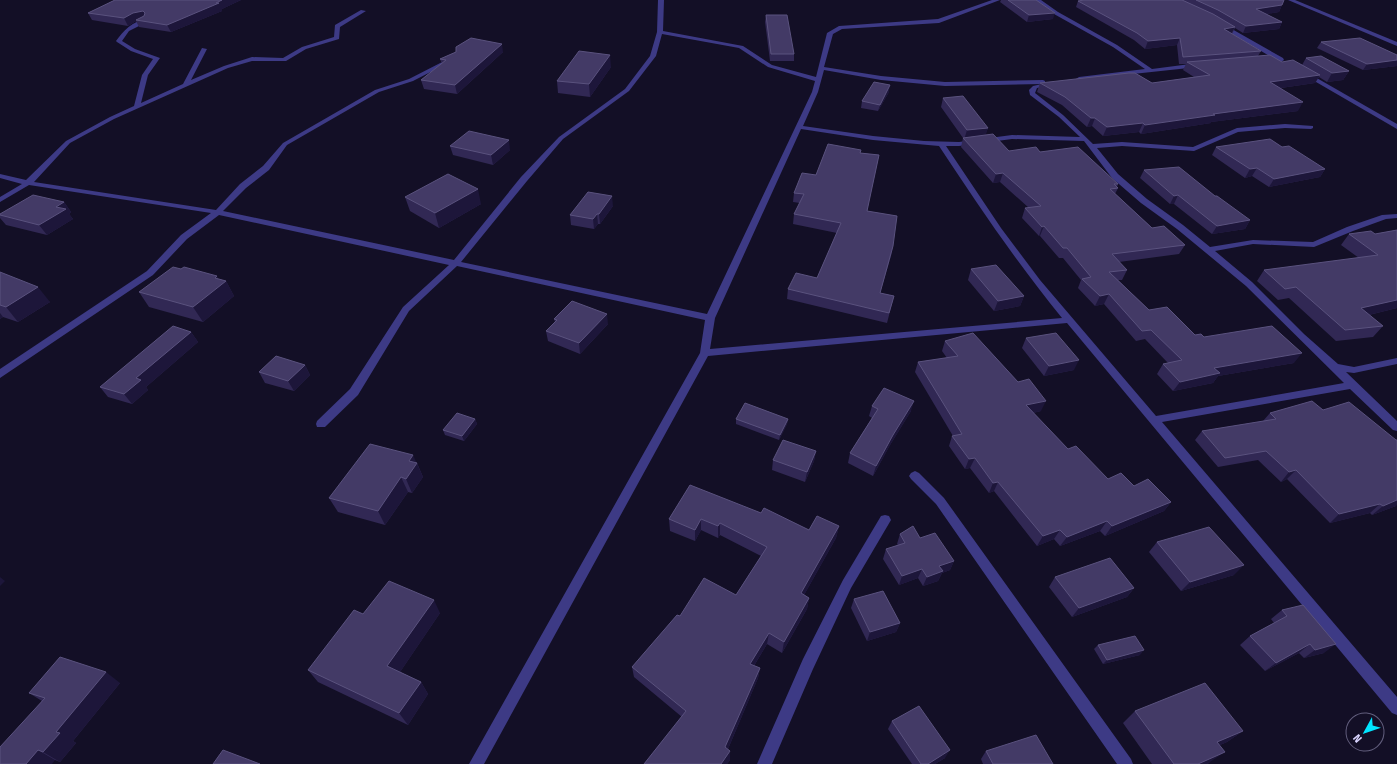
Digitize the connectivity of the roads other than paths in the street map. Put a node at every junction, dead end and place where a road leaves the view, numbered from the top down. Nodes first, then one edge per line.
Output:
1 (661, 0) edge
2 (997, 0) edge
3 (1038, 0) edge
4 (1291, 0) edge
5 (363, 11) dead end
6 (145, 21) edge
7 (1218, 23) edge
8 (660, 32) junction
9 (1397, 44) edge
10 (204, 49) dead end
11 (455, 58) edge
12 (1259, 60) edge
13 (1281, 60) junction
14 (1287, 63) edge
15 (1208, 64) edge
16 (821, 68) junction
17 (1150, 70) junction
18 (1300, 70) edge
19 (818, 80) junction
20 (1075, 80) edge
21 (186, 85) junction
22 (137, 106) junction
23 (1311, 126) dead end
24 (799, 127) junction
25 (1397, 127) edge
26 (1088, 143) junction
27 (941, 144) junction
28 (0, 176) edge
29 (28, 183) junction
30 (0, 200) edge
31 (218, 212) junction
32 (1397, 216) edge
33 (1209, 250) junction
34 (456, 263) junction
35 (710, 318) junction
36 (1070, 320) junction
37 (705, 353) junction
38 (1397, 361) edge
39 (1335, 367) junction
40 (0, 374) edge
41 (1352, 385) junction
42 (1154, 420) junction
43 (321, 424) dead end
44 (1397, 427) edge
45 (915, 476) dead end
46 (885, 520) dead end
47 (1397, 708) edge
48 (476, 764) edge
49 (764, 764) edge
50 (1126, 764) edge

1 - 8 street
2 - 16 street
3 - 17 street
4 - 9 street
5 - 21 street
6 - 22 street
7 - 13 street
8 - 19 street
8 - 34 street
10 - 21 street
11 - 31 street
12 - 13 street
13 - 14 street
15 - 17 street
16 - 19 street
16 - 26 street
17 - 20 street
18 - 25 street
19 - 24 street
21 - 22 street
22 - 29 street
23 - 26 street
24 - 27 street
24 - 35 street
26 - 27 street
26 - 33 street
27 - 36 street
28 - 29 street
29 - 30 street
29 - 31 street
31 - 34 street
31 - 40 street
32 - 33 street
33 - 39 street
34 - 35 street
34 - 43 street
35 - 37 street
36 - 37 street
36 - 42 street
37 - 48 street
38 - 39 street
39 - 41 street
41 - 42 street
41 - 44 street
42 - 47 street
45 - 50 street
46 - 49 street

